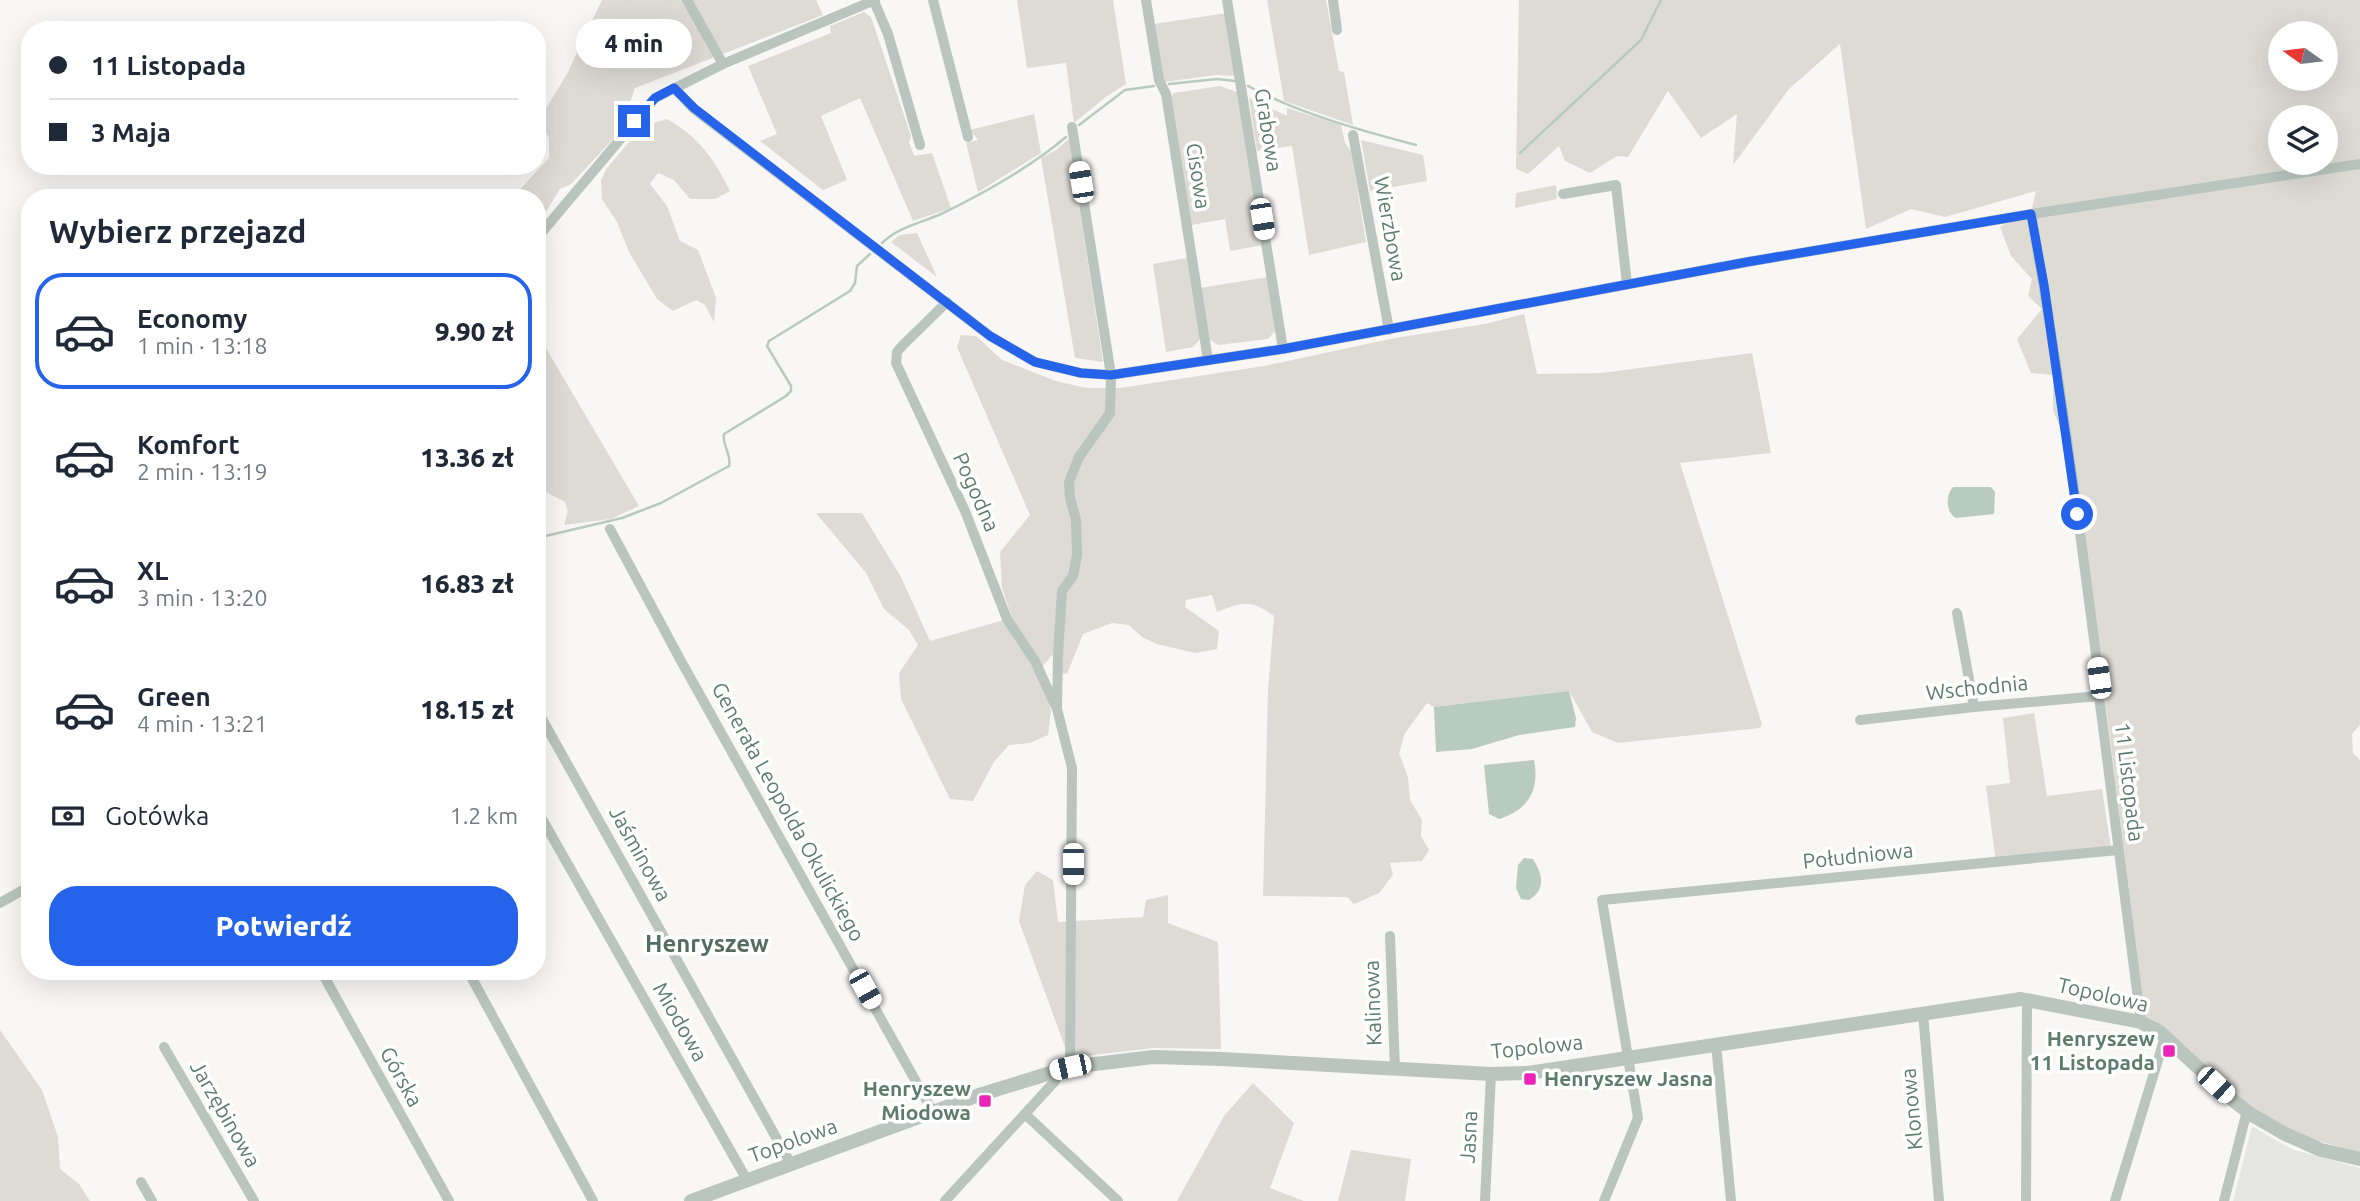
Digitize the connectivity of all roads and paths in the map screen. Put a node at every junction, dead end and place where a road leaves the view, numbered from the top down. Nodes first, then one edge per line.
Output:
1 (687, 0) edge
2 (875, 0) edge
3 (933, 0) edge
4 (1146, 0) edge
5 (1227, 0) edge
6 (1333, 0) edge
7 (1338, 30) dead end
8 (723, 64) junction
9 (674, 88) junction
10 (1072, 127) dead end
11 (1353, 135) dead end
12 (968, 137) dead end
13 (920, 145) dead end
14 (2360, 163) edge
15 (1563, 194) dead end
16 (2031, 214) junction
17 (546, 227) edge
18 (1627, 284) junction
19 (947, 302) junction
20 (1389, 330) junction
21 (1283, 349) junction
22 (1208, 360) junction
23 (1111, 375) junction
24 (610, 529) dead end
25 (1957, 613) dead end
26 (2099, 696) junction
27 (1974, 707) junction
28 (1057, 709) junction
29 (1860, 720) dead end
30 (546, 726) edge
31 (546, 826) edge
32 (2118, 850) junction
33 (21, 891) edge
34 (0, 903) edge
35 (1390, 936) dead end
36 (326, 980) edge
37 (473, 980) edge
38 (2027, 1000) junction
39 (1923, 1013) junction
40 (2141, 1022) junction
41 (2165, 1037) junction
42 (1716, 1044) junction
43 (164, 1047) dead end
44 (1629, 1057) junction
45 (1063, 1069) junction
46 (1395, 1069) junction
47 (1491, 1074) junction
48 (2247, 1111) junction
49 (933, 1112) junction
50 (1025, 1114) junction
51 (2360, 1158) edge
52 (791, 1164) junction
53 (747, 1180) junction
54 (141, 1182) dead end
55 (152, 1201) edge
56 (254, 1201) edge
57 (449, 1201) edge
58 (593, 1201) edge
59 (691, 1201) edge
60 (945, 1201) edge
61 (1118, 1201) edge
62 (1485, 1201) edge
63 (1604, 1201) edge
64 (1731, 1201) edge
65 (1939, 1201) edge
66 (2026, 1201) edge
67 (2115, 1201) edge
68 (2224, 1201) edge

1 - 8 street
2 - 8 street
2 - 13 street
3 - 12 street
4 - 22 street, Cisowa
5 - 21 street, Grabowa
6 - 7 street
8 - 9 street
9 - 17 street
9 - 19 street
10 - 23 street
11 - 20 street, Wierzbowa
14 - 16 street
15 - 18 street
16 - 18 street
16 - 26 street, 11 Listopada
18 - 20 street
19 - 23 street
19 - 28 street, Pogodna
20 - 21 street
21 - 22 street
22 - 23 street
23 - 28 street
24 - 49 street, Generała Leopolda Okulickiego
25 - 27 street
26 - 27 street, Wschodnia
26 - 32 street, 11 Listopada
27 - 29 street, Wschodnia
28 - 45 street
30 - 52 street, Jaśminowa
31 - 53 street, Miodowa
32 - 40 street, 11 Listopada
32 - 44 street, Południowa
33 - 34 street
35 - 46 street, Kalinowa
36 - 57 street, Górska
37 - 58 street
38 - 39 street, Topolowa
38 - 40 street, Topolowa
38 - 66 street
39 - 42 street, Topolowa
39 - 65 street, Klonowa
40 - 41 street, Topolowa
41 - 48 street, Topolowa
41 - 67 street
42 - 44 street, Topolowa
42 - 64 street
43 - 56 street, Jarzębinowa
44 - 47 street, Topolowa
44 - 63 street
45 - 46 street, Topolowa
45 - 49 street, Topolowa
45 - 50 street
46 - 47 street, Topolowa
47 - 62 street, Jasna
48 - 51 street, Topolowa
48 - 68 street
49 - 52 street, Topolowa
50 - 60 street
50 - 61 street
52 - 53 street, Topolowa
53 - 59 street, Topolowa
54 - 55 street

